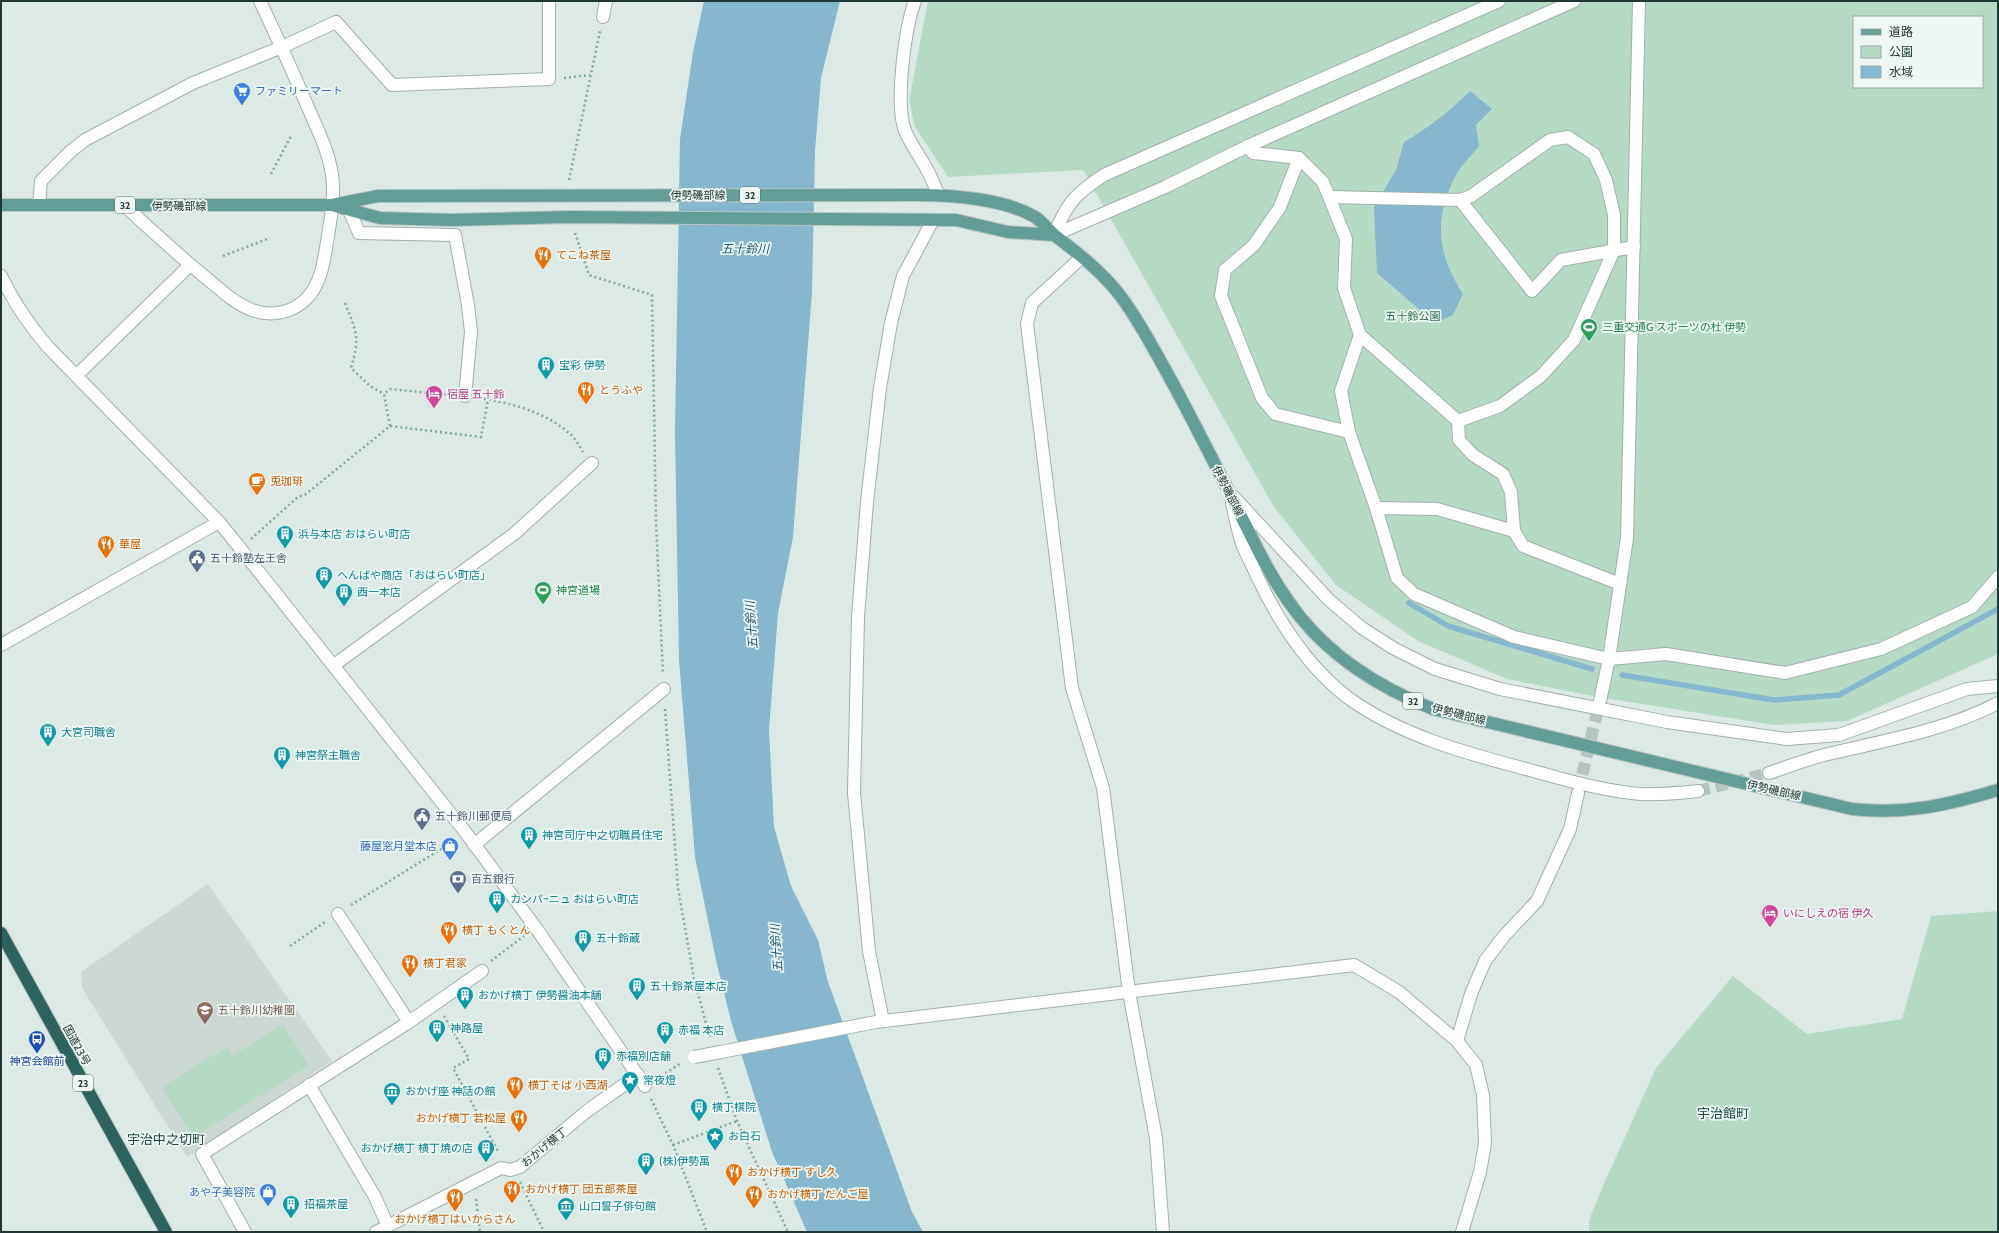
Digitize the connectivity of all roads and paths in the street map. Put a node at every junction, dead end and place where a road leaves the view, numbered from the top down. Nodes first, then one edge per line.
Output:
1 (260, 1) edge
2 (549, 1) edge
3 (606, 1) edge
4 (1499, 1) edge
5 (1574, 1) edge
6 (1639, 1) edge
7 (914, 2) edge
8 (603, 16) joint
9 (282, 47) junction
10 (590, 75) junction
11 (549, 79) junction
12 (290, 136) dead end
13 (1248, 146) junction
14 (1299, 158) junction
15 (271, 174) dead end
16 (938, 195) junction
17 (567, 196) junction
18 (1329, 197) junction
19 (1460, 200) junction
20 (1, 205) edge
21 (39, 205) junction
22 (124, 205) junction
23 (332, 205) junction
24 (349, 210) junction
25 (576, 218) junction
26 (933, 220) junction
27 (1054, 235) junction
28 (270, 238) dead end
29 (1634, 247) junction
30 (1614, 250) junction
31 (223, 256) dead end
32 (1082, 257) junction
33 (190, 265) junction
34 (1, 276) edge
35 (346, 303) dead end
36 (1360, 335) junction
37 (77, 376) junction
38 (384, 394) junction
39 (465, 396) junction
40 (488, 400) junction
41 (1458, 421) junction
42 (390, 426) junction
43 (1349, 432) junction
44 (592, 463) joint
45 (1228, 490) junction
46 (1376, 508) junction
47 (220, 522) junction
48 (1514, 531) junction
49 (240, 548) junction
50 (1998, 577) edge
51 (1620, 584) junction
52 (1, 645) edge
53 (1609, 659) junction
54 (334, 665) junction
55 (1998, 686) edge
56 (664, 689) junction
57 (1600, 701) tunnel mouth
58 (1998, 703) edge
59 (1769, 773) tunnel mouth
60 (1998, 790) edge
61 (1698, 791) tunnel mouth
62 (1578, 794) tunnel mouth
63 (466, 833) junction
64 (474, 845) junction
65 (338, 914) junction
66 (536, 928) junction
67 (1, 933) edge
68 (290, 946) dead end
69 (482, 971) joint
70 (1129, 992) junction
71 (437, 1003) junction
72 (880, 1021) junction
73 (409, 1022) junction
74 (1457, 1041) junction
75 (717, 1053) junction
76 (694, 1057) joint
77 (638, 1075) junction
78 (309, 1085) junction
79 (645, 1086) junction
80 (738, 1121) junction
81 (673, 1145) junction
82 (510, 1170) junction
83 (471, 1185) junction
84 (388, 1226) junction
85 (166, 1232) edge
86 (245, 1232) edge
87 (376, 1232) edge
88 (480, 1232) edge
89 (544, 1232) edge
90 (707, 1232) edge
91 (788, 1232) edge
92 (1163, 1232) edge
93 (1462, 1232) edge

1 - 9 street
2 - 11 street
3 - 8 street
4 - 27 street
5 - 13 street
6 - 29 street
7 - 16 street
8 - 10 path
9 - 11 street
9 - 21 street
9 - 23 street
10 - 11 path
10 - 17 path
12 - 15 path
13 - 14 street
13 - 27 street
14 - 18 street
14 - 43 street
16 - 17 main road, 伊勢磯部線 / 32
16 - 27 main road, 伊勢磯部線 / 32
17 - 23 main road, 伊勢磯部線 / 32
18 - 19 street
18 - 36 street
19 - 30 street
19 - 30 street
20 - 21 main road, 伊勢磯部線 / 32
21 - 22 main road, 伊勢磯部線 / 32
22 - 23 main road, 伊勢磯部線 / 32
22 - 33 street
23 - 24 main road, 伊勢磯部線 / 32
23 - 33 street
24 - 25 main road, 伊勢磯部線 / 32
24 - 39 street
25 - 26 main road, 伊勢磯部線 / 32
25 - 56 path
26 - 27 main road, 伊勢磯部線 / 32
26 - 72 street
27 - 32 main road, 伊勢磯部線 / 32
28 - 31 path
29 - 30 street
29 - 51 street
30 - 41 street
32 - 45 main road, 伊勢磯部線 / 32
32 - 70 street
33 - 37 street
34 - 37 street
35 - 38 path
36 - 41 street
36 - 43 street
37 - 47 street
38 - 39 path
38 - 42 path
39 - 40 path
40 - 42 path
40 - 44 path
41 - 48 street
42 - 49 path
43 - 46 street
44 - 54 street
45 - 55 street
45 - 60 main road, 伊勢磯部線 / 32
45 - 61 street
46 - 48 street
46 - 53 street
47 - 49 street
47 - 52 street
48 - 51 street
49 - 54 street
50 - 53 street
51 - 53 street
53 - 57 street
54 - 63 street
56 - 64 street
56 - 75 path
58 - 59 street
62 - 74 street
63 - 64 street
63 - 65 path
64 - 66 street
65 - 68 path
65 - 73 street
66 - 69 path
66 - 77 street
67 - 85 highway, 国道23号 / 23
69 - 71 street
70 - 72 street
70 - 74 street
70 - 92 street
71 - 73 street
71 - 82 path
72 - 75 street
73 - 78 street
74 - 93 street
75 - 76 street, bridge
75 - 80 path
76 - 79 path
77 - 79 street
77 - 82 street, おかげ横丁
78 - 84 street
78 - 86 street
79 - 81 path
80 - 81 path
80 - 91 path
81 - 90 path
82 - 83 street, おかげ横丁
82 - 89 path
83 - 84 street, おかげ横丁
83 - 88 path
84 - 87 street, おかげ横丁

